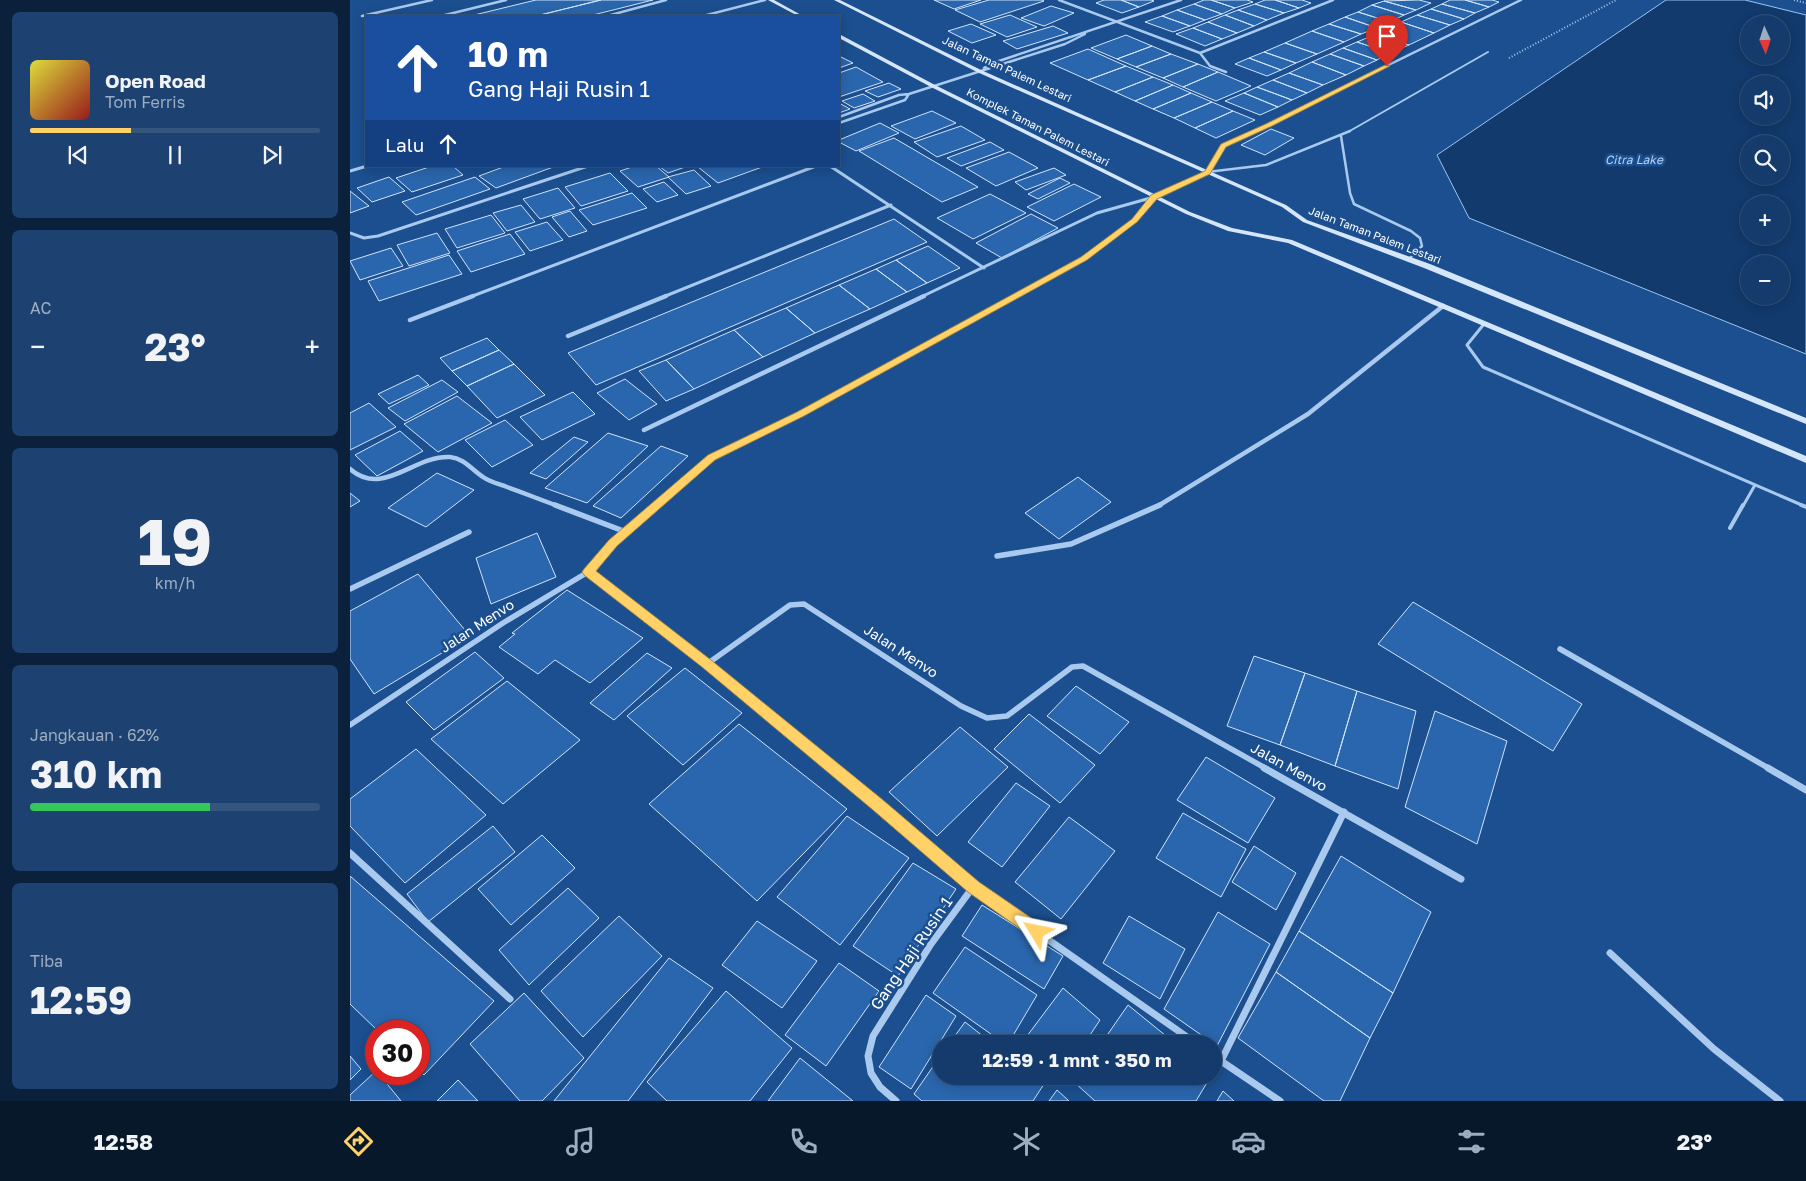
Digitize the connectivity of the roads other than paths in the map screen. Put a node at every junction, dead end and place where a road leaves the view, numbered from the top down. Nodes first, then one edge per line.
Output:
1 (432, 0) edge
2 (506, 0) edge
3 (666, 0) edge
4 (765, 0) edge
5 (770, 0) edge
6 (836, 0) edge
7 (1059, 0) edge
8 (1181, 0) edge
9 (1334, 0) edge
10 (1522, 0) edge
11 (365, 15) edge
12 (366, 15) edge
13 (445, 15) edge
14 (610, 15) edge
15 (707, 15) edge
16 (799, 15) edge
17 (362, 16) dead end
18 (1119, 23) junction
19 (840, 37) edge
20 (1488, 52) dead end
21 (1200, 53) junction
22 (979, 71) junction
23 (1226, 72) dead end
24 (933, 86) junction
25 (909, 94) junction
26 (840, 117) edge
27 (840, 123) edge
28 (1340, 136) junction
29 (365, 167) edge
30 (585, 167) edge
31 (813, 167) edge
32 (832, 167) edge
33 (350, 171) edge
34 (1207, 172) junction
35 (1154, 197) junction
36 (891, 205) junction
37 (350, 233) edge
38 (1409, 260) junction
39 (984, 268) junction
40 (1443, 306) junction
41 (410, 320) dead end
42 (1484, 324) junction
43 (568, 336) dead end
44 (1806, 421) edge
45 (644, 430) dead end
46 (1806, 460) edge
47 (350, 469) edge
48 (1755, 485) junction
49 (1806, 507) edge
50 (1730, 528) dead end
51 (469, 532) dead end
52 (626, 532) junction
53 (997, 556) dead end
54 (588, 572) junction
55 (350, 589) edge
56 (1560, 649) dead end
57 (707, 664) junction
58 (350, 725) edge
59 (1806, 790) edge
60 (1344, 812) junction
61 (350, 853) edge
62 (1461, 879) dead end
63 (973, 887) junction
64 (1610, 952) dead end
65 (510, 999) dead end
66 (1184, 1035) edge
67 (1222, 1058) edge
68 (1222, 1061) edge
69 (896, 1101) edge
70 (1280, 1101) edge
71 (1780, 1101) edge

1 - 12 street
2 - 13 street
3 - 14 street
4 - 15 street
5 - 16 street
6 - 22 street, Jalan Taman Palem Lestari
7 - 18 street
8 - 18 street
9 - 21 street
10 - 34 street
11 - 17 street
18 - 21 street
18 - 22 street
19 - 24 street, Komplek Taman Palem Lestari
20 - 28 lane
21 - 23 street
22 - 24 street
22 - 34 street, Jalan Taman Palem Lestari
24 - 25 street
24 - 35 street, Komplek Taman Palem Lestari
25 - 26 street
25 - 27 street
28 - 34 lane
28 - 38 lane
29 - 33 street
30 - 37 street
31 - 41 street
32 - 36 street
34 - 35 street
34 - 38 street, Jalan Taman Palem Lestari
35 - 39 street
35 - 40 street, Komplek Taman Palem Lestari
35 - 52 street, Jalan Menvo
36 - 39 street
36 - 43 street
38 - 44 street, Jalan Taman Palem Lestari
39 - 45 street
40 - 42 street
40 - 53 street
42 - 46 street
42 - 48 lane
47 - 52 street
48 - 49 lane
48 - 50 lane
51 - 55 street
52 - 54 street, Jalan Menvo
54 - 57 street
54 - 58 street, Jalan Menvo
56 - 59 street
57 - 60 street, Jalan Menvo
57 - 63 street
60 - 62 street, Jalan Menvo
60 - 67 street
61 - 65 street
63 - 66 street
63 - 69 street, Gang Haji Rusin 1
64 - 71 street
68 - 70 street

